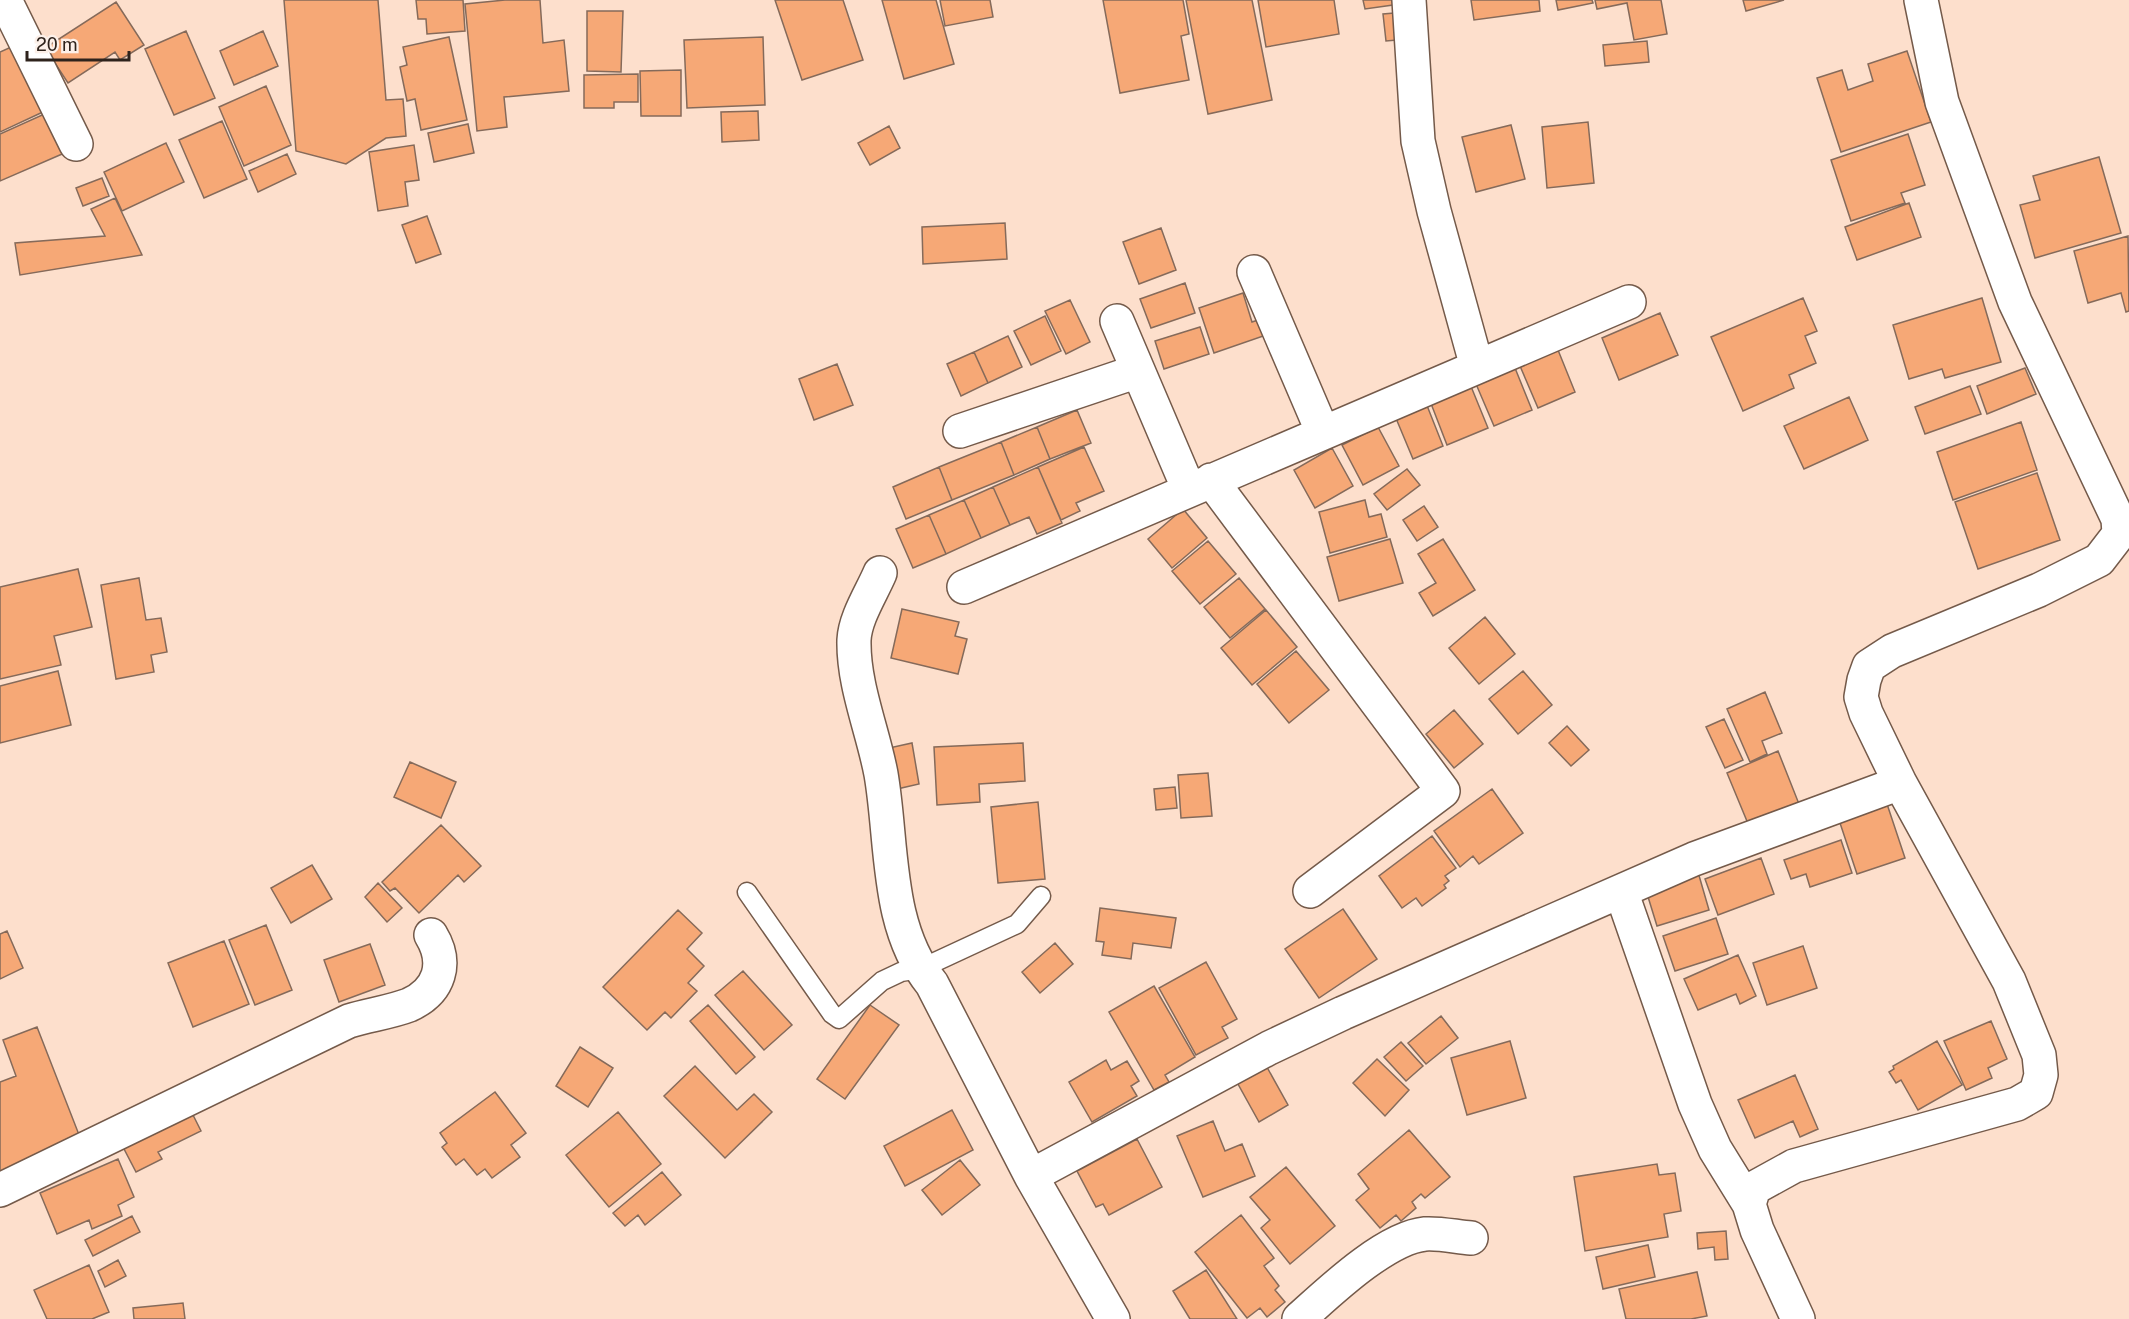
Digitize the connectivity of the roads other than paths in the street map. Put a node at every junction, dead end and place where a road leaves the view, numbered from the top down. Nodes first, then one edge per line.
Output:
1 (5, 0) edge
2 (1409, 0) edge
3 (1922, 0) edge
4 (76, 144) dead end
5 (1254, 272) dead end
6 (1629, 302) dead end
7 (1117, 321) dead end
8 (1477, 367) junction
9 (1138, 371) junction
10 (960, 431) dead end
11 (1323, 433) junction
12 (1200, 485) junction
13 (880, 573) dead end
14 (964, 587) dead end
15 (1900, 783) junction
16 (1310, 891) dead end
17 (1620, 891) junction
18 (747, 892) dead end
19 (1041, 896) dead end
20 (431, 935) dead end
21 (920, 969) junction
22 (1030, 1176) junction
23 (0, 1190) edge
24 (1749, 1204) junction
25 (1472, 1238) dead end
26 (1113, 1319) edge
27 (1299, 1319) edge
28 (1798, 1319) edge

1 - 4 street
2 - 8 street
3 - 15 street
5 - 11 street
6 - 8 street
7 - 9 street
8 - 11 street
9 - 10 street
9 - 12 street
11 - 12 street
12 - 14 street
12 - 16 street
13 - 21 street
15 - 17 street
15 - 24 street
17 - 22 street
17 - 24 street
18 - 21 lane
19 - 21 lane
20 - 23 street
21 - 22 street
22 - 26 street
24 - 28 street
25 - 27 street

